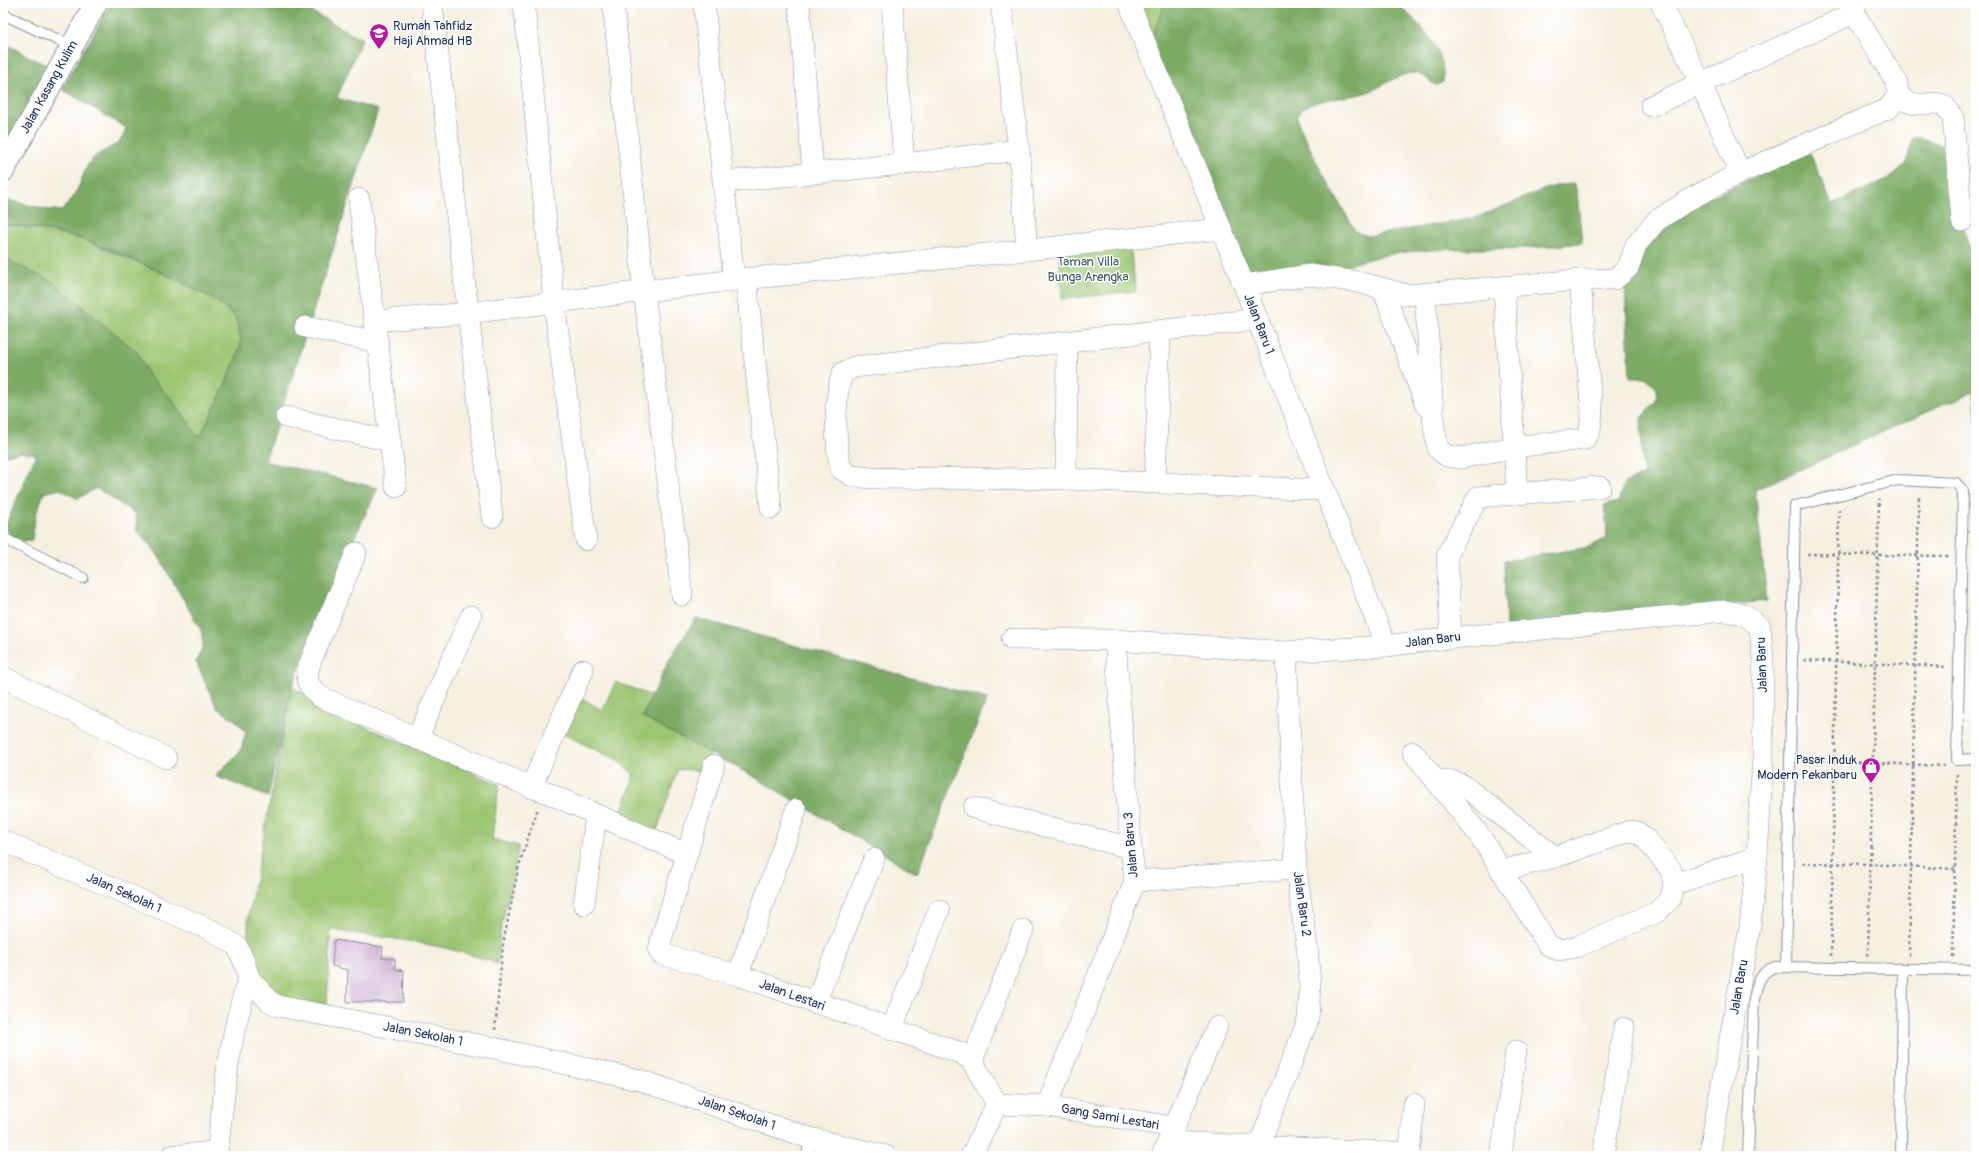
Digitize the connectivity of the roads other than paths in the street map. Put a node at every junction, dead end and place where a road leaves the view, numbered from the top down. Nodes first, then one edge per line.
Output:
1 (96, 3) edge
2 (524, 3) edge
3 (612, 3) edge
4 (704, 3) edge
5 (799, 3) edge
6 (892, 3) edge
7 (1001, 3) edge
8 (1129, 3) edge
9 (1661, 3) edge
10 (1855, 8) edge
11 (433, 12) dead end
12 (3, 14) edge
13 (71, 46) junction
14 (1701, 84) junction
15 (1898, 95) junction
16 (1651, 106) dead end
17 (1019, 150) junction
18 (904, 164) junction
19 (3, 171) edge
20 (813, 173) junction
21 (1740, 173) junction
22 (723, 182) junction
23 (359, 199) dead end
24 (1962, 221) dead end
25 (1220, 229) junction
26 (1027, 250) junction
27 (740, 280) junction
28 (1580, 280) junction
29 (1244, 285) junction
30 (1504, 287) junction
31 (1383, 289) junction
32 (644, 291) junction
33 (1425, 294) junction
34 (554, 303) junction
35 (468, 313) junction
36 (1258, 320) junction
37 (375, 321) junction
38 (305, 327) dead end
39 (1160, 331) junction
40 (378, 342) junction
41 (1066, 342) junction
42 (286, 417) dead end
43 (1434, 427) junction
44 (390, 441) junction
45 (1514, 447) junction
46 (1066, 479) junction
47 (1155, 483) junction
48 (396, 487) dead end
49 (1600, 487) dead end
50 (1324, 490) junction
51 (1517, 494) junction
52 (771, 508) dead end
53 (492, 516) dead end
54 (3, 538) edge
55 (586, 540) dead end
56 (356, 553) dead end
57 (84, 578) dead end
58 (682, 594) dead end
59 (471, 616) dead end
60 (1451, 638) junction
61 (1012, 639) dead end
62 (1115, 640) junction
63 (1386, 646) junction
64 (1286, 652) junction
65 (584, 670) dead end
66 (3, 677) edge
67 (417, 739) junction
68 (1413, 752) dead end
69 (166, 758) dead end
70 (1976, 759) edge
71 (714, 765) dead end
72 (1437, 782) junction
73 (537, 789) junction
74 (974, 808) dead end
75 (796, 810) dead end
76 (596, 815) junction
77 (3, 841) edge
78 (1131, 848) junction
79 (686, 854) junction
80 (1555, 857) junction
81 (1757, 857) junction
82 (874, 859) dead end
83 (1296, 869) junction
84 (1501, 871) junction
85 (1136, 881) junction
86 (1674, 884) junction
87 (584, 904) dead end
88 (939, 910) dead end
89 (1023, 930) dead end
90 (1786, 967) junction
91 (1906, 969) junction
92 (1976, 970) edge
93 (738, 975) junction
94 (249, 978) junction
95 (815, 1003) junction
96 (1217, 1028) dead end
97 (1624, 1028) dead end
98 (891, 1030) junction
99 (1516, 1051) dead end
100 (972, 1061) junction
101 (997, 1104) junction
102 (1414, 1104) dead end
103 (1047, 1106) junction
104 (1168, 1142) edge
105 (1259, 1146) junction
106 (808, 1147) edge
107 (1409, 1154) edge
108 (171, 1156) edge
109 (886, 1156) edge
110 (972, 1156) edge
111 (1501, 1156) edge
112 (1603, 1156) edge
113 (1709, 1156) edge
114 (1748, 1156) edge
115 (1901, 1156) edge

1 - 13 street, Jalan Kasang Kulim
2 - 34 street
3 - 32 street
4 - 22 street
5 - 20 street
6 - 18 street
7 - 17 street
8 - 25 street, Jalan Baru 1
9 - 14 street
10 - 14 street
10 - 15 street
11 - 35 street
12 - 13 lane
13 - 19 street, Jalan Kasang Kulim
14 - 16 street
14 - 21 street
15 - 21 street
15 - 24 street
17 - 18 street
17 - 26 street
18 - 20 street
20 - 22 street
21 - 28 street
22 - 27 street
23 - 37 street
25 - 26 street
25 - 29 street, Jalan Baru 1
26 - 27 street
27 - 32 street
27 - 52 street
28 - 30 street
28 - 45 street
29 - 31 street
29 - 36 street, Jalan Baru 1
30 - 33 street
30 - 45 street
31 - 33 street
31 - 43 street
32 - 34 street
32 - 58 street
33 - 43 street
34 - 35 street
34 - 55 street
35 - 37 street
35 - 53 street
36 - 39 street
36 - 50 street, Jalan Baru 1
37 - 40 street
38 - 40 street
39 - 41 street
39 - 47 street
40 - 44 street
41 - 46 street
41 - 46 street
42 - 44 street
43 - 45 street
44 - 48 street
45 - 51 street
46 - 47 street
47 - 50 street
49 - 51 street
50 - 63 street, Jalan Baru 1
51 - 60 street
54 - 57 lane
56 - 67 street
59 - 67 street
60 - 63 street, Jalan Baru
60 - 81 street, Jalan Baru
61 - 62 street, Jalan Baru
62 - 64 street, Jalan Baru
62 - 78 street, Jalan Baru 3
63 - 64 street, Jalan Baru
64 - 83 street, Jalan Baru 2
65 - 73 street
66 - 69 street
67 - 73 street
68 - 72 street
70 - 90 lane
71 - 79 street
72 - 80 street
72 - 84 street
73 - 76 street
74 - 78 street
75 - 93 street
76 - 79 street
76 - 87 street
77 - 94 street, Jalan Sekolah 1
78 - 85 street, Jalan Baru 3
79 - 93 street, Jalan Lestari
80 - 84 street
80 - 86 street
81 - 86 street
81 - 113 street, Jalan Baru
82 - 95 street
83 - 85 street
83 - 105 street, Jalan Baru 2
84 - 86 street
85 - 103 street, Jalan Baru 3
88 - 98 street
89 - 100 street
90 - 91 lane
90 - 114 lane
91 - 92 lane
91 - 115 lane
93 - 95 street, Jalan Lestari
94 - 106 street, Jalan Sekolah 1
94 - 108 street
95 - 98 street, Jalan Lestari
96 - 104 street
97 - 112 street
98 - 100 street, Jalan Lestari
99 - 111 street
100 - 101 street, Jalan Lestari
101 - 103 street, Gang Sami Lestari
101 - 110 street
102 - 107 street
103 - 104 street, Gang Sami Lestari
104 - 105 street, Gang Sami Lestari
105 - 107 street, Gang Sami Lestari
106 - 109 street, Jalan Sekolah 1

